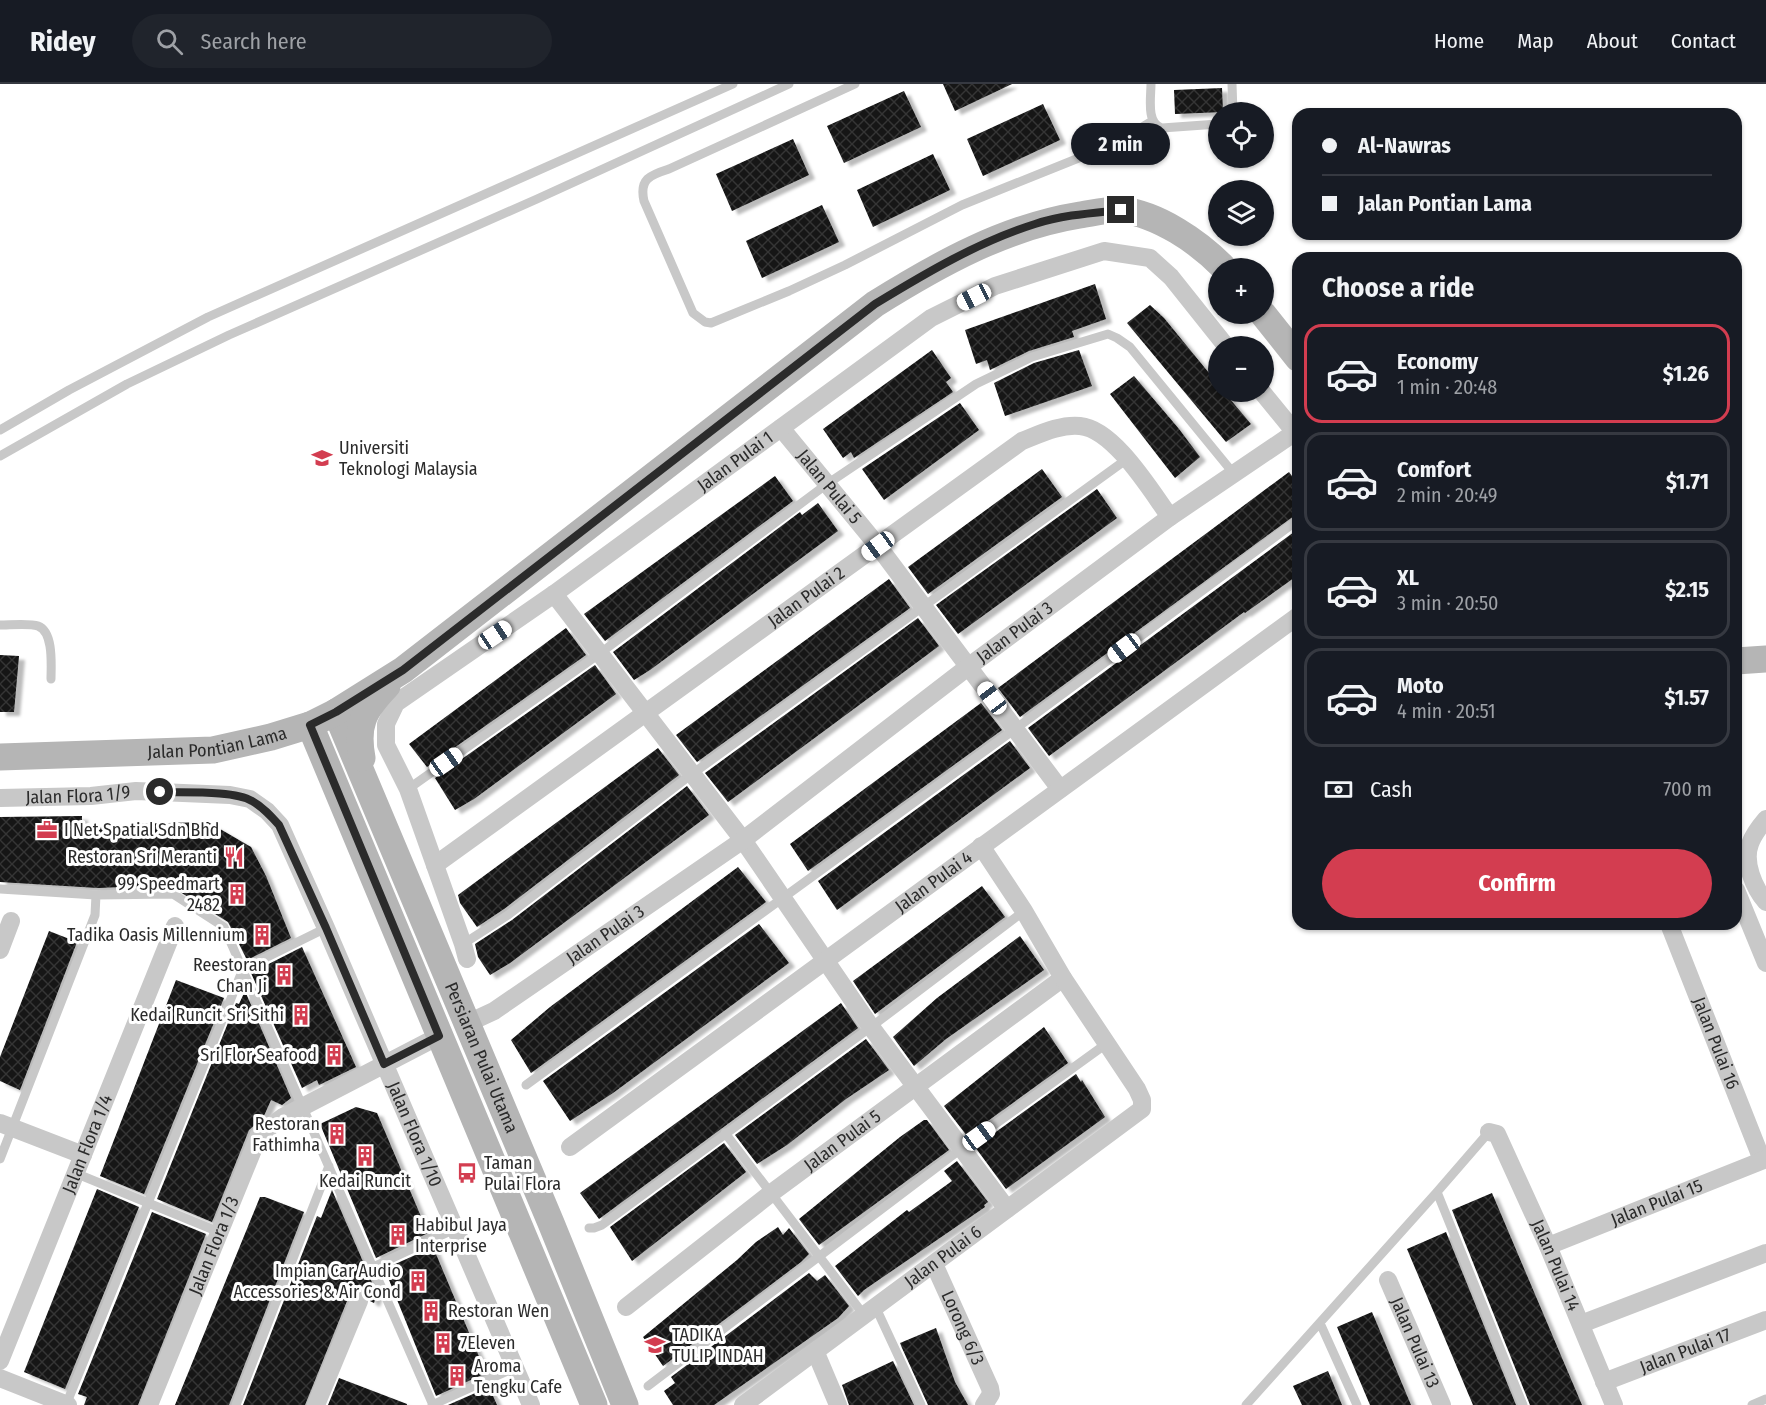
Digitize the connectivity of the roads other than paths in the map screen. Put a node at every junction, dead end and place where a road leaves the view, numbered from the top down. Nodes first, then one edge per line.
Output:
1 (733, 84) edge
2 (789, 84) edge
3 (855, 84) edge
4 (1151, 84) edge
5 (1232, 84) edge
6 (1233, 102) edge
7 (1152, 121) junction
8 (1208, 125) edge
9 (1214, 258) edge
10 (1271, 324) edge
11 (1218, 336) edge
12 (1292, 350) edge
13 (1270, 402) edge
14 (781, 428) junction
15 (0, 430) edge
16 (1292, 430) edge
17 (1292, 438) edge
18 (0, 456) edge
19 (1126, 459) junction
20 (1234, 474) junction
21 (827, 484) junction
22 (1170, 517) junction
23 (1292, 524) edge
24 (878, 546) junction
25 (554, 594) junction
26 (923, 606) junction
27 (1292, 620) edge
28 (0, 625) edge
29 (599, 654) junction
30 (1766, 659) edge
31 (1742, 661) edge
32 (969, 667) junction
33 (403, 670) junction
34 (51, 679) dead end
35 (336, 712) junction
36 (645, 714) junction
37 (310, 725) junction
38 (1015, 729) junction
39 (213, 750) junction
40 (0, 757) edge
41 (692, 774) junction
42 (367, 786) junction
43 (337, 787) junction
44 (408, 789) junction
45 (1060, 789) junction
46 (0, 798) edge
47 (1766, 819) edge
48 (743, 840) junction
49 (981, 846) junction
50 (435, 865) junction
51 (0, 889) edge
52 (96, 895) junction
53 (782, 897) junction
54 (1766, 902) edge
55 (1742, 905) edge
56 (1024, 910) junction
57 (11, 921) dead end
58 (175, 926) dead end
59 (326, 928) junction
60 (1671, 930) edge
61 (0, 950) edge
62 (465, 951) joint
63 (825, 961) junction
64 (1766, 963) edge
65 (243, 969) junction
66 (1063, 978) junction
67 (466, 1024) junction
68 (871, 1027) junction
69 (439, 1036) junction
70 (1106, 1044) junction
71 (384, 1064) junction
72 (526, 1085) dead end
73 (917, 1086) junction
74 (303, 1107) junction
75 (6, 1125) edge
76 (1489, 1132) joint
77 (725, 1133) junction
78 (570, 1147) dead end
79 (961, 1149) junction
80 (83, 1155) junction
81 (1764, 1159) edge
82 (0, 1160) edge
83 (329, 1166) junction
84 (75, 1173) junction
85 (1437, 1192) junction
86 (770, 1194) junction
87 (148, 1203) junction
88 (1007, 1209) junction
89 (589, 1228) dead end
90 (455, 1229) junction
91 (219, 1232) junction
92 (1548, 1245) junction
93 (1766, 1253) edge
94 (818, 1256) junction
95 (934, 1264) junction
96 (373, 1267) junction
97 (1388, 1280) dead end
98 (359, 1301) dead end
99 (626, 1307) dead end
100 (870, 1312) junction
101 (1766, 1320) edge
102 (1320, 1323) junction
103 (1581, 1324) junction
104 (816, 1353) junction
105 (0, 1360) edge
106 (514, 1368) junction
107 (0, 1378) edge
108 (1604, 1382) junction
109 (648, 1386) dead end
110 (987, 1399) edge
111 (1766, 1399) edge
112 (748, 1403) edge
113 (66, 1405) edge
114 (149, 1405) edge
115 (236, 1405) edge
116 (316, 1405) edge
117 (433, 1405) edge
118 (531, 1405) edge
119 (594, 1405) edge
120 (625, 1405) edge
121 (838, 1405) edge
122 (921, 1405) edge
123 (1246, 1405) edge
124 (1357, 1405) edge
125 (1442, 1405) edge
126 (1523, 1405) edge
127 (1614, 1405) edge
128 (1752, 1405) edge

1 - 15 lane
2 - 18 lane
3 - 7 lane
4 - 7 lane
5 - 6 lane
7 - 8 lane
9 - 33 main road, Jalan Pontian Lama
10 - 12 main road
11 - 14 street, Jalan Pulai 1
13 - 16 street
14 - 21 street, Jalan Pulai 5
14 - 25 street, Jalan Pulai 1
17 - 20 street, Jalan Pulai 3
19 - 22 street, Jalan Pulai 2
19 - 24 street, Jalan Pulai 2
19 - 26 lane
20 - 21 lane
20 - 22 street, Jalan Pulai 3
21 - 24 street, Jalan Pulai 5
21 - 29 lane
22 - 32 street, Jalan Pulai 3
23 - 38 lane
24 - 26 street, Jalan Pulai 5
24 - 36 street, Jalan Pulai 2
25 - 29 street
25 - 44 street, Jalan Pulai 1
26 - 32 street, Jalan Pulai 5
26 - 41 lane
27 - 45 street, Jalan Pulai 4
28 - 34 lane
29 - 36 street
29 - 44 lane
30 - 31 main road
32 - 38 street, Jalan Pulai 5
32 - 48 street, Jalan Pulai 3
33 - 35 main road, Jalan Pontian Lama
33 - 42 main road
35 - 37 main road, Jalan Pontian Lama
35 - 42 main road, Persiaran Pulai Utama
36 - 41 street
36 - 50 street, Jalan Pulai 2
37 - 39 main road, Jalan Pontian Lama
37 - 43 main road, Persiaran Pulai Utama
38 - 45 street, Jalan Pulai 5
38 - 53 lane
39 - 40 main road, Jalan Pontian Lama
39 - 43 main road
41 - 48 street
41 - 62 lane
42 - 67 main road, Persiaran Pulai Utama
43 - 69 main road, Persiaran Pulai Utama
44 - 50 street, Jalan Pulai 1
45 - 49 street, Jalan Pulai 4
46 - 59 street, Jalan Flora 1/9
47 - 54 street
48 - 53 street
48 - 67 street, Jalan Pulai 3
49 - 56 street
49 - 63 street, Jalan Pulai 4
50 - 62 street, Jalan Pulai 1
51 - 52 lane
52 - 65 lane
52 - 75 lane
53 - 63 street
53 - 72 lane
55 - 64 street
56 - 66 street
56 - 68 lane
57 - 61 street
58 - 80 street, Jalan Flora 1/4
59 - 65 lane
59 - 71 street, Jalan Flora 1/9
60 - 81 street, Jalan Pulai 16
63 - 68 street
63 - 78 street, Jalan Pulai 4
65 - 74 lane
65 - 87 lane
66 - 70 street
66 - 73 street, Jalan Pulai 5
67 - 69 main road
67 - 120 main road, Persiaran Pulai Utama
68 - 73 street
68 - 77 lane
69 - 71 street, Jalan Flora 1/3
69 - 119 main road, Persiaran Pulai Utama
70 - 79 lane
70 - 88 street, Jalan Pulai 6
71 - 74 street, Jalan Flora 1/3
71 - 90 street, Jalan Flora 1/10
73 - 79 street
73 - 86 street, Jalan Pulai 5
74 - 83 lane
74 - 91 street, Jalan Flora 1/3
75 - 80 street
75 - 82 lane
76 - 85 lane
76 - 92 street, Jalan Pulai 14
77 - 86 lane
77 - 89 lane
79 - 88 street
79 - 94 lane
80 - 84 street, Jalan Flora 1/4
81 - 92 street, Jalan Pulai 15
83 - 96 lane
83 - 115 lane
84 - 87 lane
84 - 105 street, Jalan Flora 1/4
85 - 102 lane
85 - 126 lane
86 - 94 lane
86 - 99 street, Jalan Pulai 5
87 - 91 lane
87 - 113 lane
88 - 95 street, Jalan Pulai 6
90 - 96 lane
90 - 106 street, Jalan Flora 1/10
91 - 114 street, Jalan Flora 1/3
92 - 103 street, Jalan Pulai 14
93 - 103 street
94 - 100 lane
94 - 109 lane
95 - 100 street, Jalan Pulai 6
95 - 110 street, Lorong 6/3
96 - 117 lane
97 - 125 street, Jalan Pulai 13
98 - 116 street
100 - 104 street, Jalan Pulai 6
100 - 122 lane
101 - 108 street, Jalan Pulai 17
102 - 123 lane
102 - 124 lane
103 - 108 street, Jalan Pulai 14
104 - 112 street, Jalan Pulai 6
104 - 121 street
106 - 117 lane
106 - 118 street, Jalan Flora 1/10
107 - 113 street
108 - 127 street, Jalan Pulai 14
111 - 128 lane

